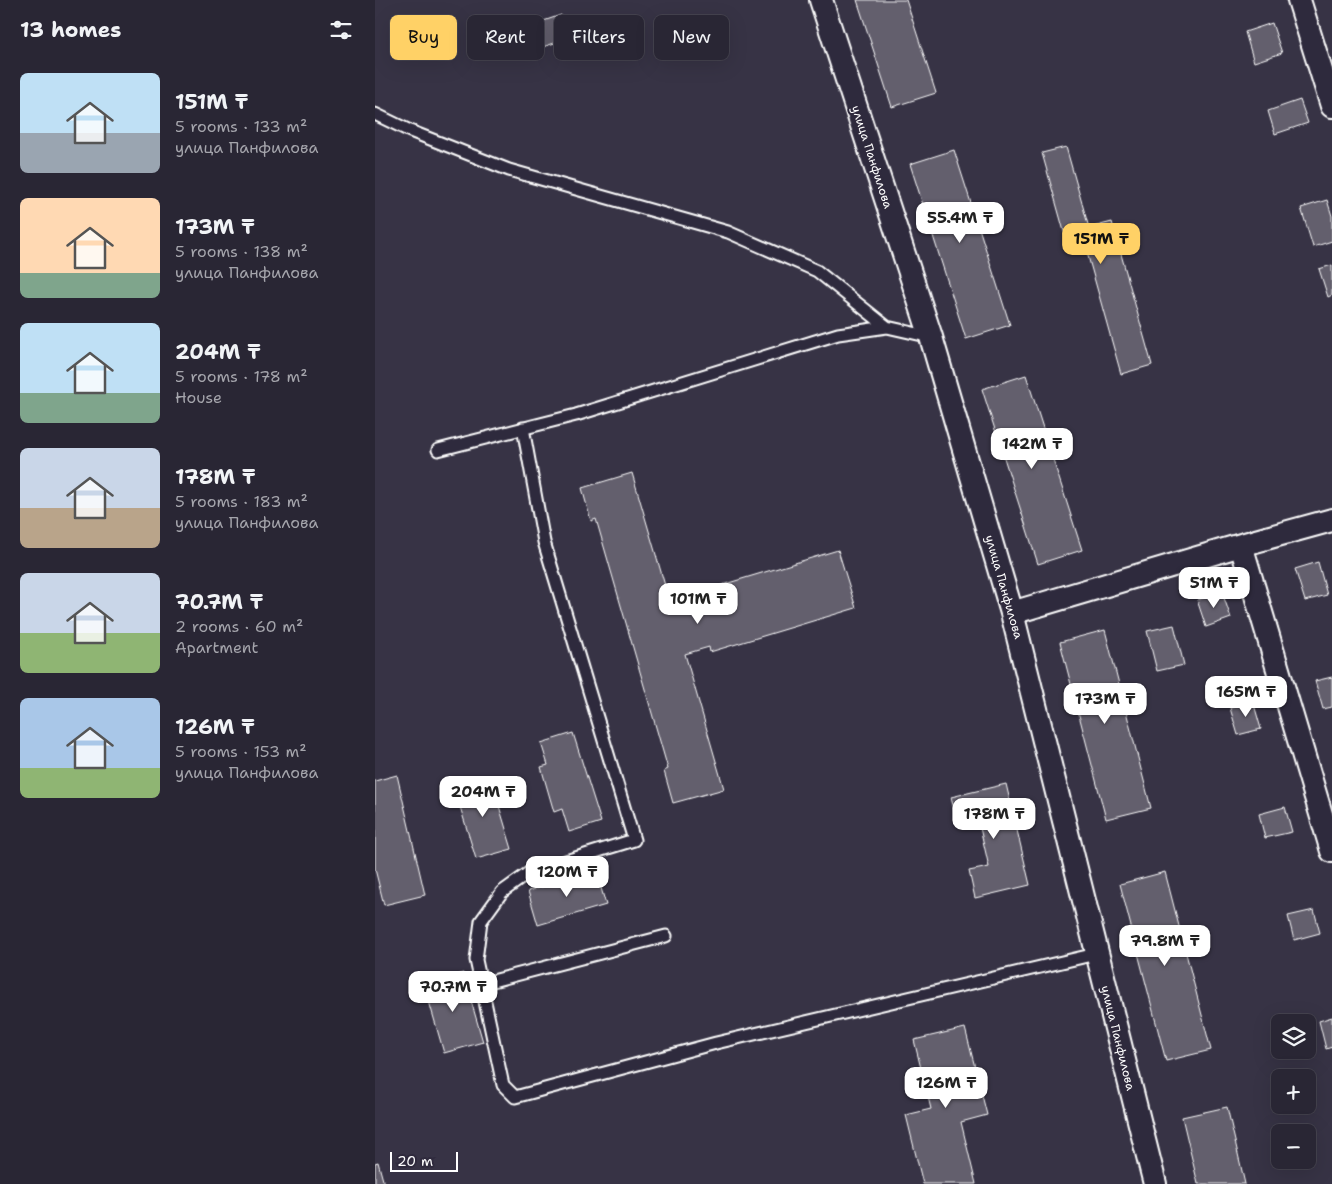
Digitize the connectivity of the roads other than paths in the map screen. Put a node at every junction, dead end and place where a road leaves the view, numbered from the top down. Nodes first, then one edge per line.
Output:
1 (821, 0) edge
2 (1299, 0) edge
3 (1332, 106) edge
4 (375, 114) edge
5 (887, 327) junction
6 (931, 337) junction
7 (523, 428) junction
8 (438, 450) dead end
9 (1332, 520) edge
10 (1241, 545) junction
11 (1013, 613) junction
12 (1332, 851) edge
13 (666, 936) dead end
14 (1096, 954) junction
15 (481, 984) junction
16 (1155, 1184) edge

1 - 6 street, улица Панфилова
2 - 3 street
4 - 5 lane
5 - 6 lane
5 - 7 lane
6 - 11 street, улица Панфилова
7 - 8 lane
7 - 15 lane
9 - 10 street
10 - 11 street
10 - 12 street
11 - 14 street, улица Панфилова
13 - 15 lane
14 - 15 lane
14 - 16 street, улица Панфилова

